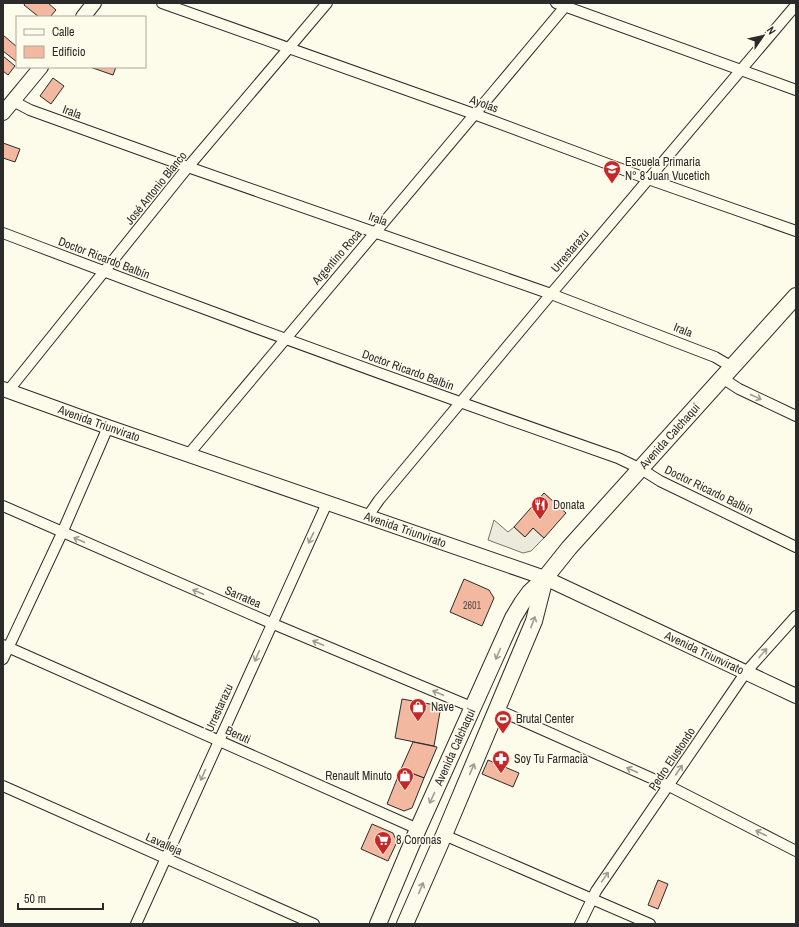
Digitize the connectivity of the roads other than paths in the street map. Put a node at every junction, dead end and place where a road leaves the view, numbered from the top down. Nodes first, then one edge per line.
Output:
1 (94, 3) edge
2 (162, 3) edge
3 (327, 3) edge
4 (563, 4) edge
5 (796, 5) edge
6 (83, 16) edge
7 (289, 49) junction
8 (40, 68) edge
9 (742, 70) junction
10 (796, 90) edge
11 (13, 101) junction
12 (3, 113) edge
13 (474, 114) junction
14 (188, 168) junction
15 (648, 179) junction
16 (796, 231) edge
17 (376, 232) junction
18 (3, 234) edge
19 (104, 272) junction
20 (551, 294) junction
21 (796, 296) edge
22 (284, 339) junction
23 (727, 372) junction
24 (6, 390) edge
25 (461, 403) junction
26 (796, 416) edge
27 (108, 427) junction
28 (188, 455) junction
29 (641, 469) junction
30 (327, 503) junction
31 (3, 506) edge
32 (368, 516) junction
33 (62, 533) junction
34 (796, 547) edge
35 (545, 578) junction
36 (796, 616) edge
37 (272, 623) junction
38 (6, 646) edge
39 (3, 659) edge
40 (746, 672) junction
41 (796, 696) edge
42 (474, 708) junction
43 (496, 709) junction
44 (219, 741) junction
45 (3, 786) edge
46 (668, 786) junction
47 (418, 829) junction
48 (444, 835) junction
49 (796, 851) edge
50 (166, 859) junction
51 (592, 899) junction
52 (136, 924) edge
53 (314, 924) edge
54 (378, 924) edge
55 (405, 924) edge
56 (580, 924) edge
57 (650, 924) edge

1 - 6 street
2 - 7 street, Ayolas
3 - 7 street, José Antonio Blanco
4 - 9 street
4 - 13 street, Argentino Roca
5 - 9 street, Urrestarazu
7 - 13 street, Ayolas
7 - 14 street, José Antonio Blanco
8 - 11 street
9 - 10 street
9 - 15 street, Urrestarazu
11 - 12 street
11 - 14 street, Irala
13 - 15 street, Ayolas
13 - 17 street, Argentino Roca
14 - 17 street, Irala
14 - 19 street, José Antonio Blanco
15 - 16 street, Ayolas
15 - 20 street, Urrestarazu
17 - 20 street, Irala
17 - 22 street, Argentino Roca
18 - 19 street, Doctor Ricardo Balbín
19 - 22 street, Doctor Ricardo Balbín
19 - 24 street, José Antonio Blanco
20 - 23 street, Irala
20 - 25 street, Urrestarazu
21 - 23 main road, Avenida Calchaquí
22 - 25 street, Doctor Ricardo Balbín
22 - 28 street, Argentino Roca
23 -> 26 street, Irala
23 - 29 main road, Avenida Calchaquí
24 - 27 street, Avenida Triunvirato
25 - 29 street, Doctor Ricardo Balbín
25 - 32 street, Urrestarazu
27 - 28 street, Avenida Triunvirato
27 - 33 street
28 - 30 street, Avenida Triunvirato
29 - 34 street, Doctor Ricardo Balbín
29 - 35 main road, Avenida Calchaquí
30 - 32 street, Avenida Triunvirato
30 -> 37 street, Urrestarazu
31 - 33 street, Sarratea
32 - 35 street, Avenida Triunvirato
37 -> 33 street, Sarratea
33 - 38 street
35 - 40 street, Avenida Triunvirato
35 -> 42 main road, Avenida Calchaquí
43 -> 35 main road, Avenida Calchaquí
40 -> 36 street, Pedro Elustondo
42 -> 37 street, Sarratea
37 -> 44 street, Urrestarazu
38 - 39 street
38 - 44 street, Beruti
40 - 41 street, Avenida Triunvirato
46 -> 40 street, Pedro Elustondo
42 -> 47 main road, Avenida Calchaquí
46 -> 43 street
48 -> 43 main road, Avenida Calchaquí
44 - 47 street, Beruti
44 -> 50 street, Urrestarazu
45 - 50 street, Lavalleja
49 -> 46 street
51 -> 46 street, Pedro Elustondo
47 - 54 main road, Avenida Calchaquí
48 - 51 street
55 -> 48 main road, Avenida Calchaquí
50 - 52 street, Urrestarazu
50 - 53 street, Lavalleja
51 - 56 street, Pedro Elustondo
51 - 57 street

